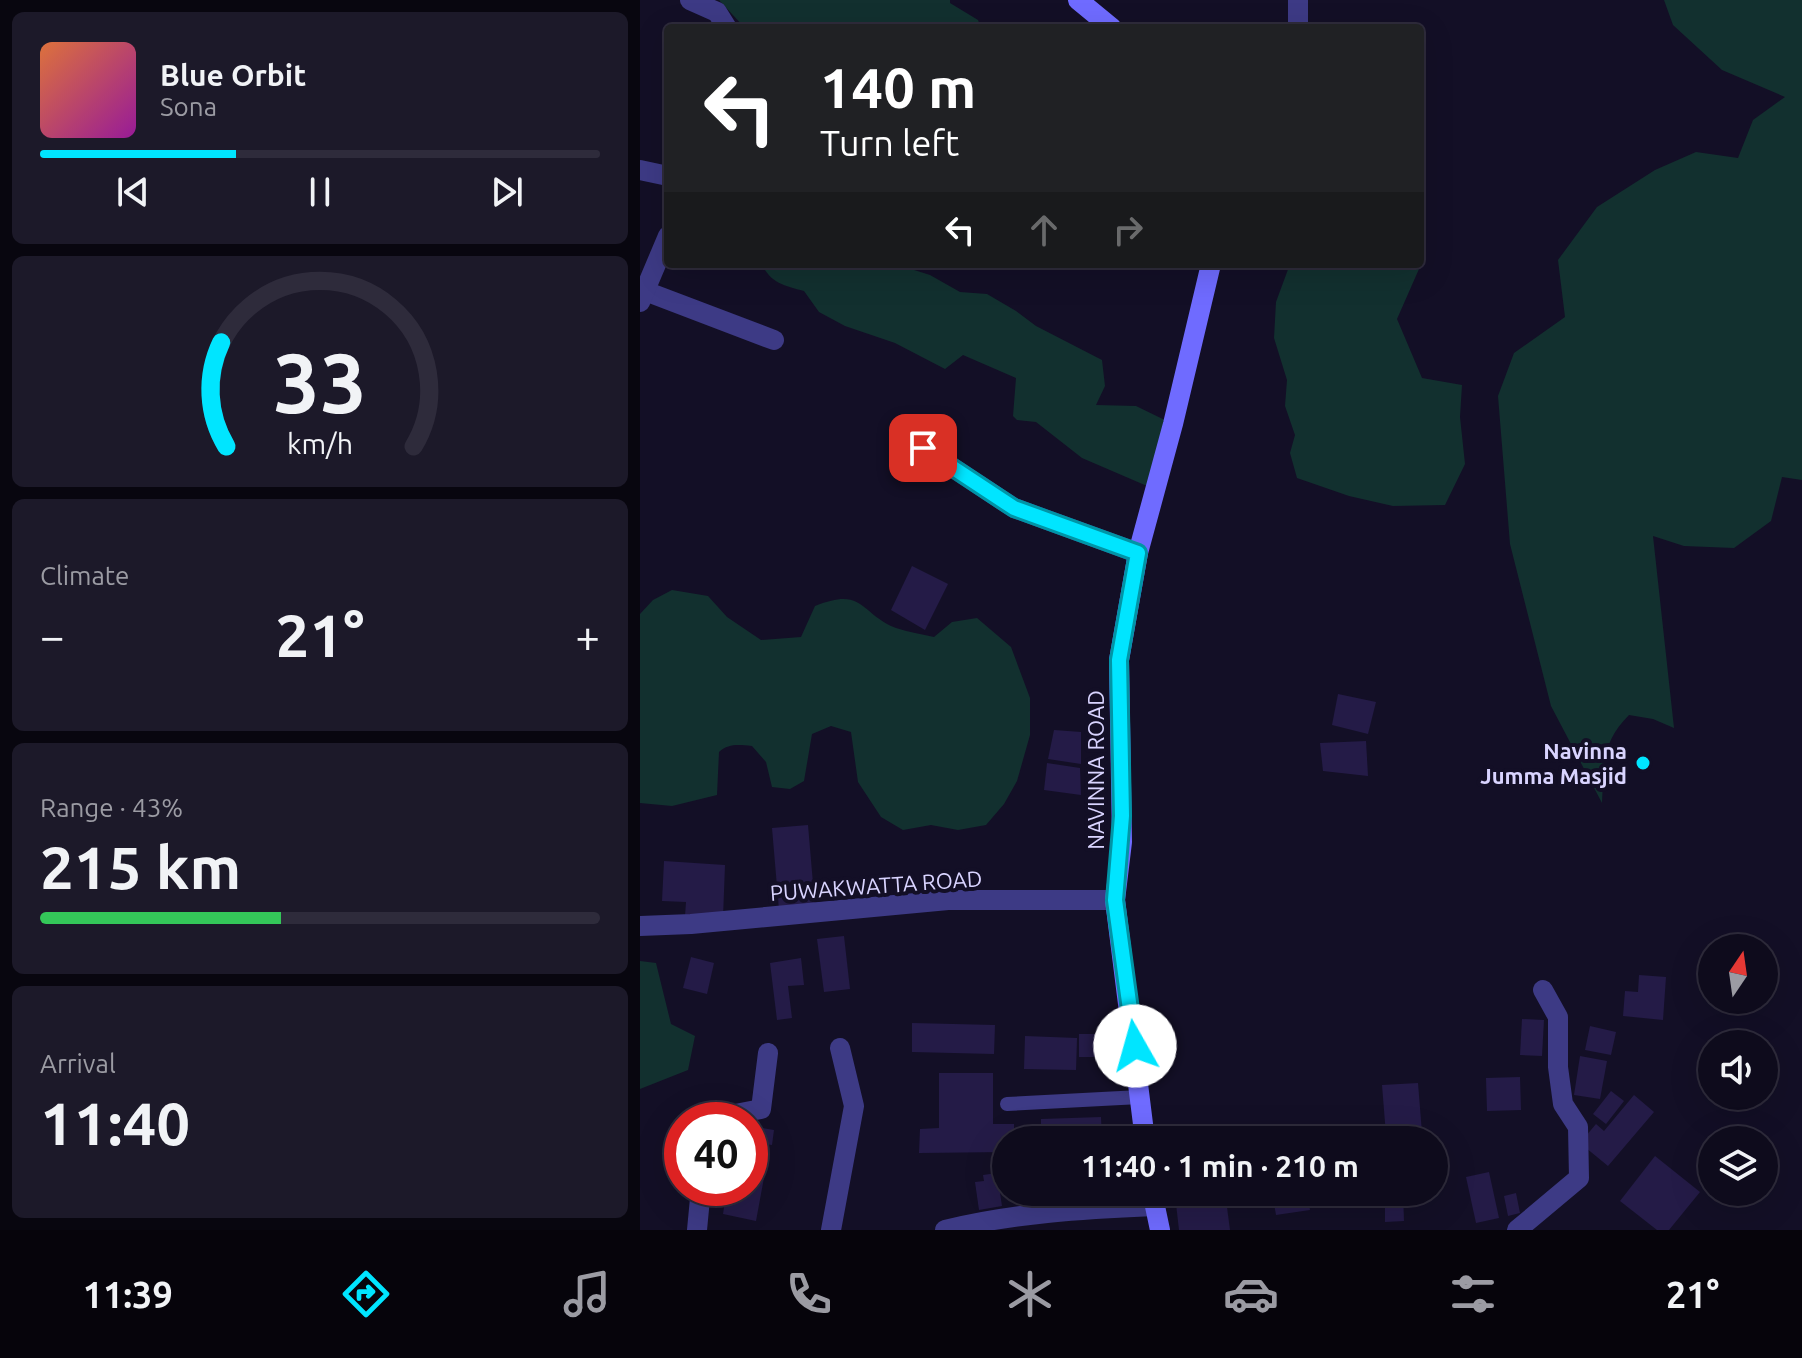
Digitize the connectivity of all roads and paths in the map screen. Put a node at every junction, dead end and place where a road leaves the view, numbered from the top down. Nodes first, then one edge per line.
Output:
1 (690, 0) edge
2 (1078, 0) edge
3 (1298, 0) edge
4 (724, 24) edge
5 (1107, 24) edge
6 (1298, 24) edge
7 (640, 170) edge
8 (664, 175) edge
9 (664, 246) edge
10 (1210, 268) edge
11 (643, 297) edge
12 (774, 340) dead end
13 (923, 448) dead end
14 (1138, 553) junction
15 (1115, 900) junction
16 (640, 926) edge
17 (1543, 990) dead end
18 (840, 1048) dead end
19 (768, 1053) dead end
20 (1140, 1097) junction
21 (762, 1102) edge
22 (1007, 1104) dead end
23 (1143, 1126) edge
24 (699, 1206) edge
25 (1111, 1206) edge
26 (1155, 1206) edge
27 (697, 1230) edge
28 (831, 1230) edge
29 (945, 1230) edge
30 (1160, 1230) edge
31 (1517, 1230) edge

1 - 4 street
2 - 5 street
3 - 6 street
7 - 8 street
9 - 11 street
10 - 14 street, NAVINNA ROAD
11 - 12 street
13 - 14 street
14 - 15 street, NAVINNA ROAD
15 - 16 street, PUWAKWATTA ROAD
15 - 20 street, NAVINNA ROAD
17 - 31 street
18 - 28 street
19 - 21 street
20 - 22 lane
20 - 23 street, NAVINNA ROAD
24 - 27 street
25 - 29 street
26 - 30 street

